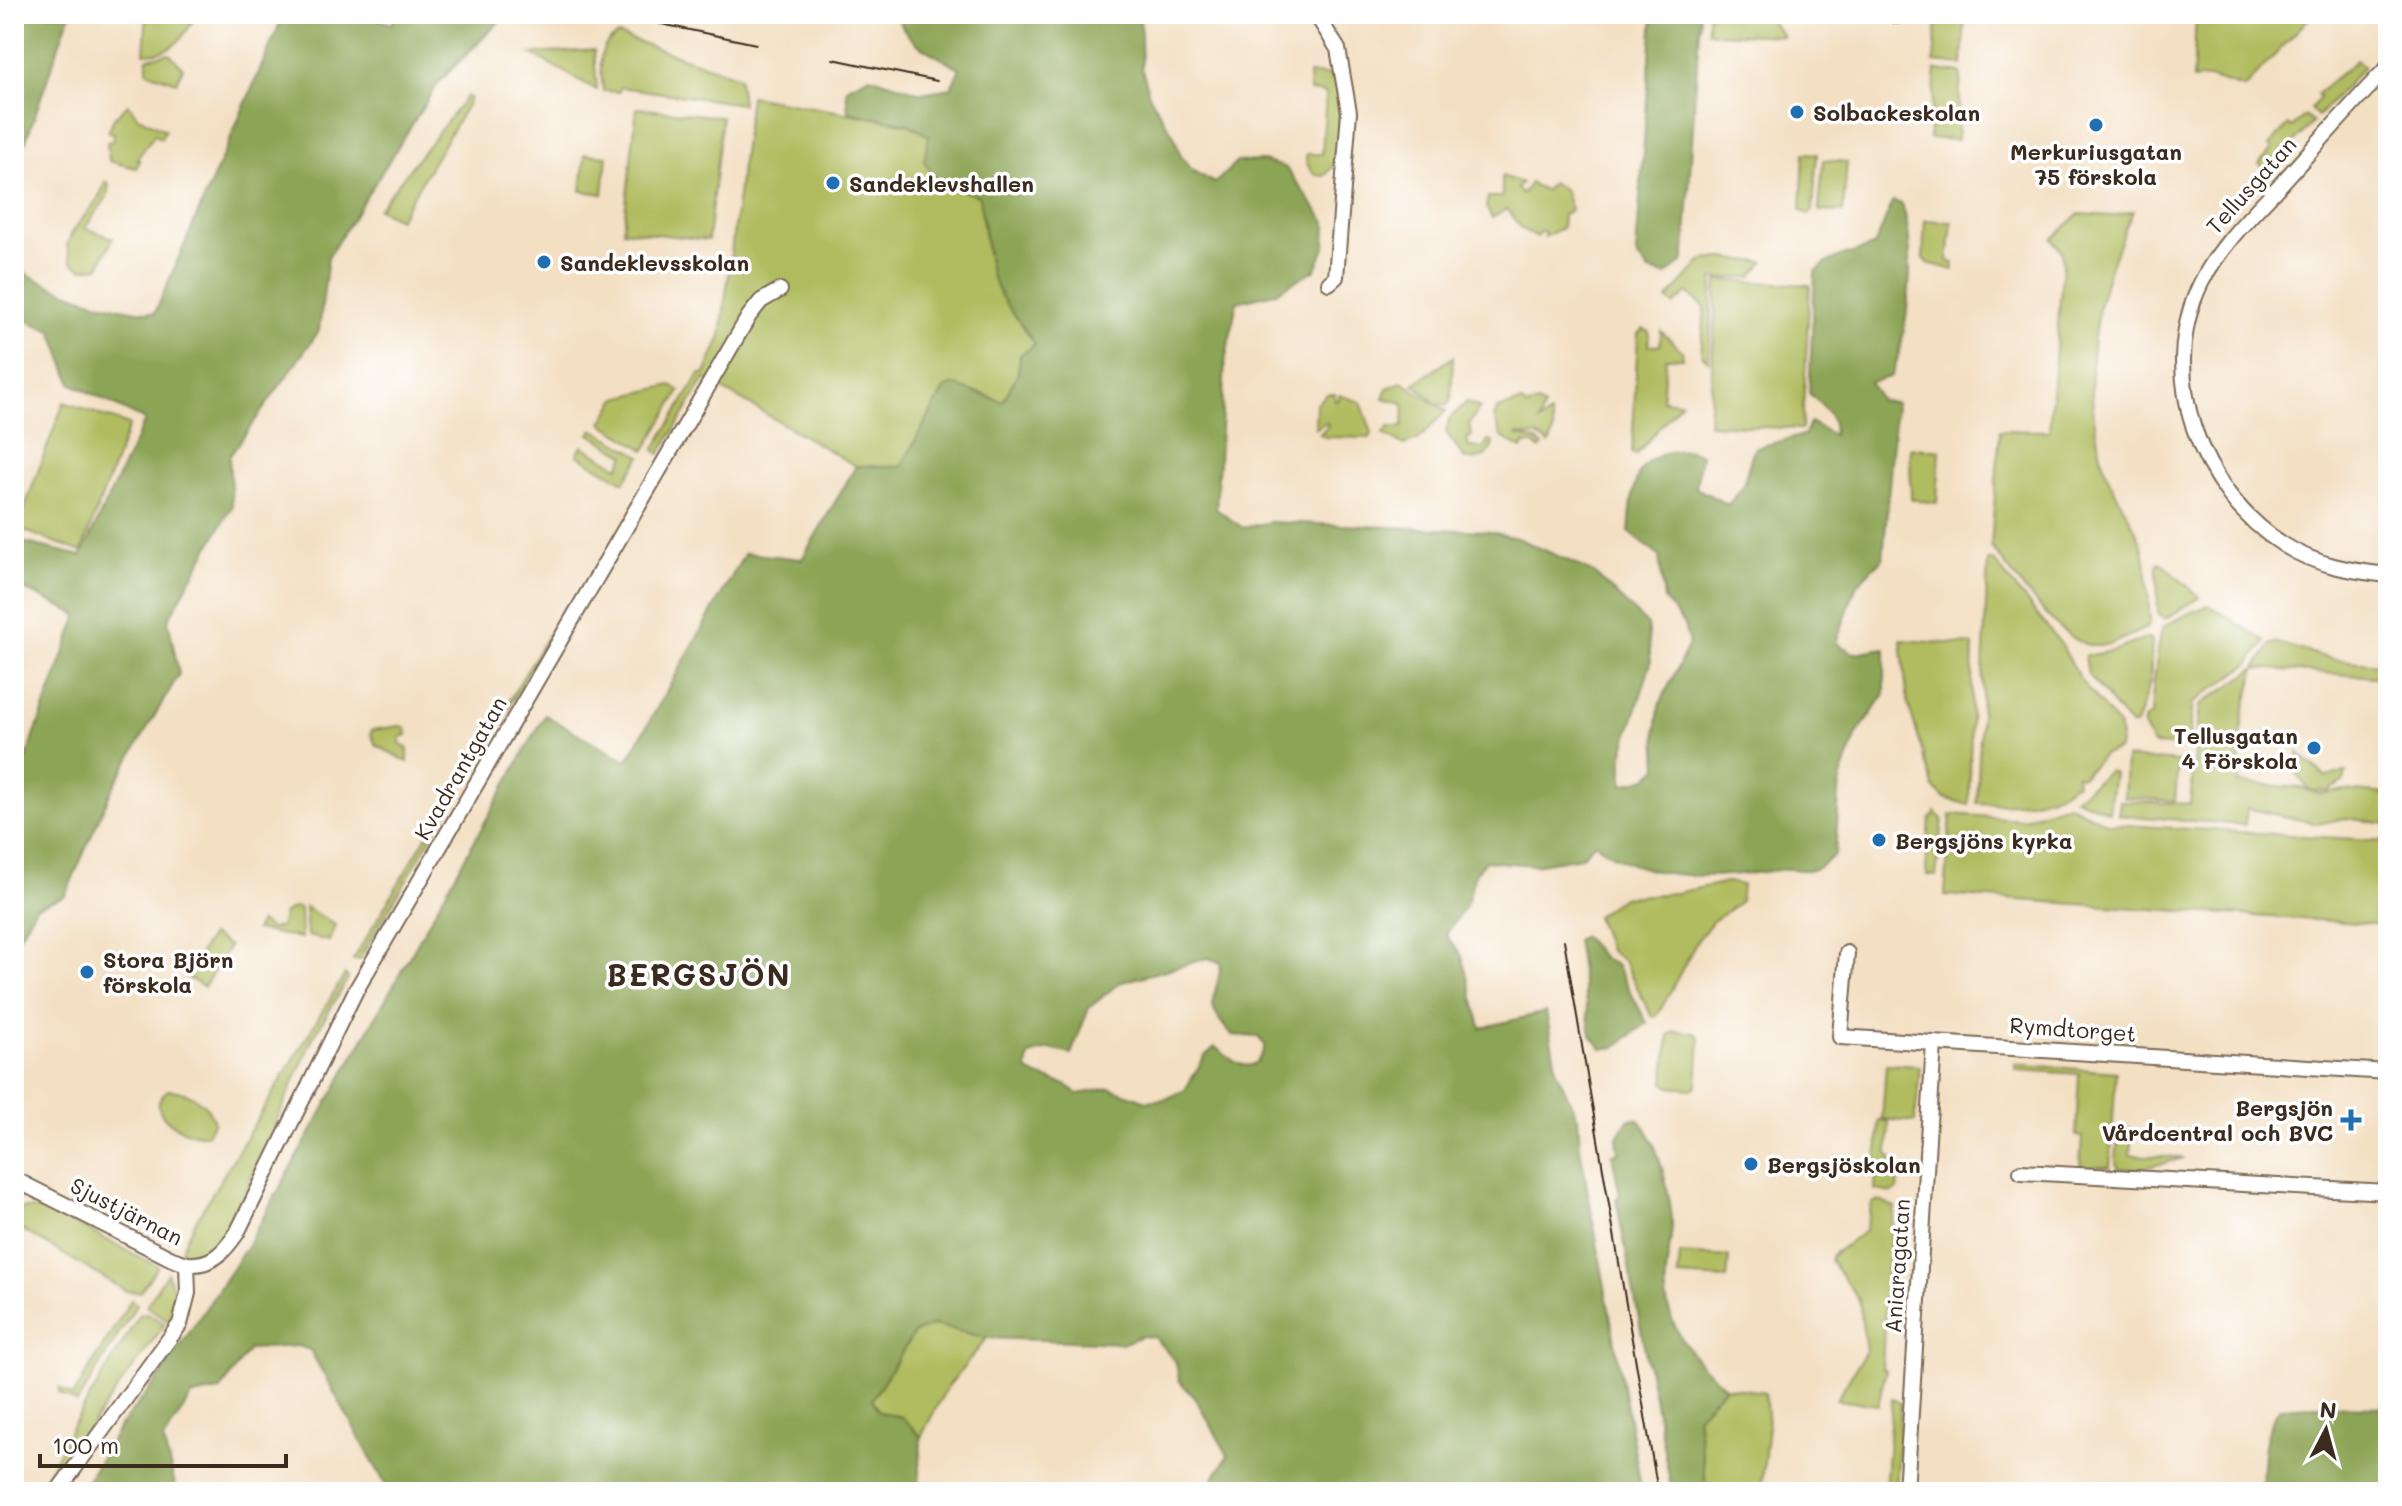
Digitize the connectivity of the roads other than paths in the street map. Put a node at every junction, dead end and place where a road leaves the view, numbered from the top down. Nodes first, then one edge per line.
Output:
1 (1316, 14) edge
2 (2388, 67) edge
3 (1329, 283) dead end
4 (780, 290) dead end
5 (2388, 575) edge
6 (1847, 953) dead end
7 (1934, 1043) junction
8 (2388, 1072) edge
9 (2021, 1172) dead end
10 (16, 1184) edge
11 (2388, 1192) edge
12 (187, 1264) junction
13 (57, 1492) edge
14 (1906, 1492) edge

1 - 3 street
2 - 5 street, Tellusgatan
4 - 12 street, Kvadrantgatan
6 - 7 street, Rymdtorget
7 - 8 street, Rymdtorget
7 - 14 street, Aniaragatan
9 - 11 street
10 - 12 street, Sjustjärnan
12 - 13 street, Sjustjärnan

